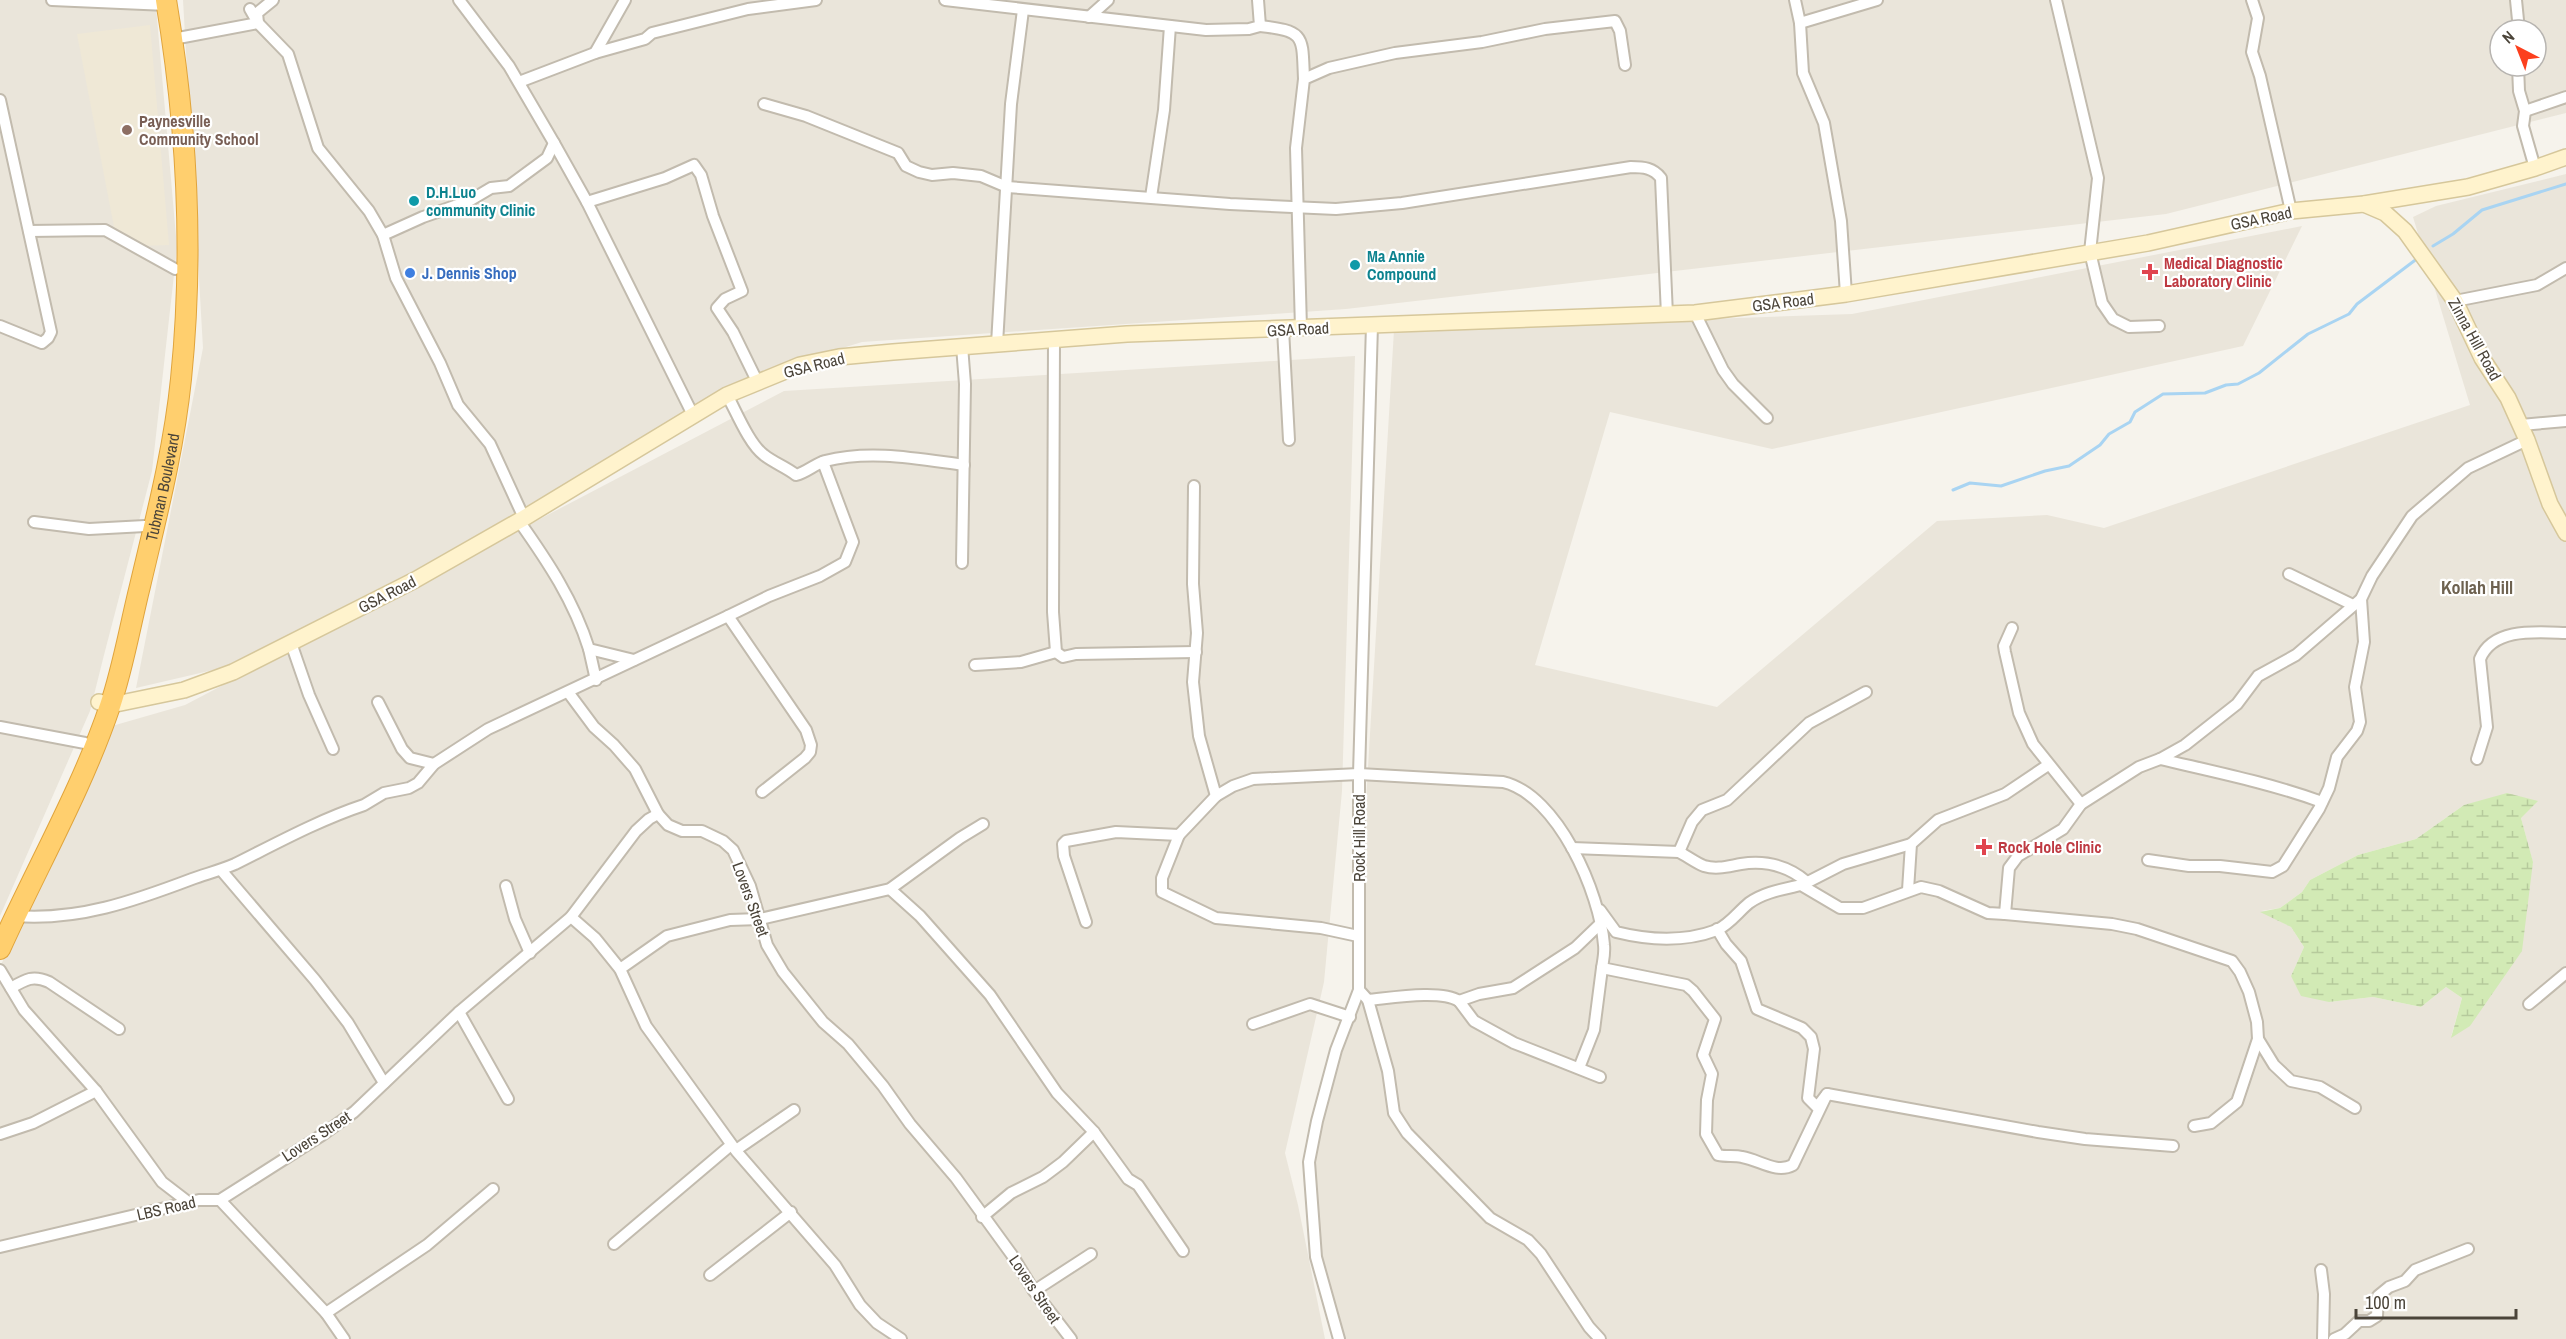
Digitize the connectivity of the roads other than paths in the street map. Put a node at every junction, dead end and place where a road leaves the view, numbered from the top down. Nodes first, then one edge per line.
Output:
1 (52, 0) edge
2 (273, 0) edge
3 (459, 0) edge
4 (625, 0) edge
5 (816, 0) edge
6 (945, 0) edge
7 (956, 0) edge
8 (1258, 0) edge
9 (1795, 0) edge
10 (1877, 0) edge
11 (2056, 0) edge
12 (2252, 0) edge
13 (2516, 0) edge
14 (1107, 1) edge
15 (160, 2) edge
16 (250, 9) dead end
17 (1023, 10) junction
18 (1089, 16) junction
19 (1108, 18) junction
20 (2518, 18) edge
21 (258, 23) junction
22 (1800, 23) junction
23 (1170, 26) junction
24 (1260, 26) junction
25 (173, 39) junction
26 (595, 54) junction
27 (1625, 65) dead end
28 (2518, 78) edge
29 (1304, 80) junction
30 (519, 82) junction
31 (2566, 97) edge
32 (0, 100) edge
33 (764, 104) dead end
34 (2525, 111) junction
35 (554, 143) junction
36 (2566, 157) edge
37 (2535, 168) junction
38 (1007, 187) junction
39 (1151, 197) junction
40 (586, 202) junction
41 (2364, 204) junction
42 (1297, 207) junction
43 (2291, 211) junction
44 (28, 231) junction
45 (383, 235) junction
46 (2090, 252) junction
47 (2566, 268) edge
48 (176, 269) junction
49 (1846, 294) junction
50 (2455, 301) junction
51 (1695, 313) junction
52 (1667, 315) junction
53 (0, 326) edge
54 (1372, 326) junction
55 (2160, 326) dead end
56 (1301, 328) junction
57 (1283, 329) junction
58 (1054, 339) junction
59 (996, 344) junction
60 (962, 346) junction
61 (757, 381) junction
62 (727, 395) junction
63 (693, 415) junction
64 (1767, 418) dead end
65 (2566, 421) edge
66 (2524, 433) junction
67 (1289, 440) dead end
68 (823, 462) junction
69 (964, 465) junction
70 (1194, 486) dead end
71 (522, 520) junction
72 (34, 522) dead end
73 (145, 525) junction
74 (2566, 533) edge
75 (962, 563) dead end
76 (2289, 574) dead end
77 (2357, 602) junction
78 (728, 616) junction
79 (2012, 628) dead end
80 (2566, 633) edge
81 (291, 643) junction
82 (589, 649) junction
83 (1056, 652) junction
84 (1196, 652) junction
85 (634, 660) junction
86 (975, 665) dead end
87 (596, 680) junction
88 (568, 692) junction
89 (1866, 692) dead end
90 (378, 702) dead end
91 (105, 703) junction
92 (0, 727) edge
93 (85, 743) junction
94 (333, 749) dead end
95 (2160, 759) junction
96 (2477, 759) dead end
97 (434, 764) junction
98 (2048, 765) junction
99 (1359, 774) junction
100 (762, 792) dead end
101 (1216, 796) junction
102 (2322, 802) junction
103 (2081, 804) junction
104 (658, 814) junction
105 (983, 824) dead end
106 (1179, 835) junction
107 (1911, 844) junction
108 (1572, 848) junction
109 (1679, 852) junction
110 (2148, 860) dead end
111 (221, 870) junction
112 (1804, 883) junction
113 (506, 886) dead end
114 (890, 889) junction
115 (1908, 890) junction
116 (1596, 904) junction
117 (2005, 914) junction
118 (571, 917) junction
119 (760, 919) junction
120 (8, 921) edge
121 (1086, 922) dead end
122 (1600, 924) junction
123 (1717, 929) junction
124 (1358, 936) junction
125 (0, 949) edge
126 (530, 953) junction
127 (1602, 968) junction
128 (620, 969) junction
129 (0, 970) edge
130 (2566, 973) edge
131 (11, 988) junction
132 (1359, 990) junction
133 (1368, 1000) junction
134 (1459, 1002) junction
135 (2529, 1004) dead end
136 (459, 1012) junction
137 (1350, 1017) junction
138 (1253, 1024) dead end
139 (119, 1029) dead end
140 (2258, 1039) junction
141 (1579, 1068) junction
142 (1600, 1077) dead end
143 (384, 1083) junction
144 (96, 1091) junction
145 (1827, 1094) junction
146 (508, 1099) dead end
147 (2355, 1108) dead end
148 (794, 1110) dead end
149 (2194, 1126) dead end
150 (1094, 1132) junction
151 (0, 1134) edge
152 (2173, 1146) dead end
153 (734, 1148) junction
154 (493, 1189) dead end
155 (220, 1200) junction
156 (188, 1202) junction
157 (791, 1212) junction
158 (982, 1217) junction
159 (614, 1244) dead end
160 (0, 1247) edge
161 (2468, 1249) dead end
162 (1183, 1251) dead end
163 (1091, 1254) dead end
164 (2321, 1270) dead end
165 (710, 1275) dead end
166 (1034, 1291) junction
167 (326, 1313) junction
168 (344, 1339) edge
169 (901, 1339) edge
170 (1071, 1339) edge
171 (1339, 1339) edge
172 (1600, 1339) edge
173 (2323, 1339) edge
174 (2334, 1339) edge

1 - 15 street
2 - 21 street
3 - 30 street
4 - 26 street
5 - 26 street
6 - 7 street
7 - 17 street
8 - 24 street
9 - 22 street
10 - 22 street
11 - 46 street
12 - 43 street
13 - 20 street
14 - 18 street
14 - 19 street
15 - 25 highway, Tubman Boulevard
15 - 48 highway, Tubman Boulevard
16 - 21 street
17 - 18 street
17 - 38 street
18 - 19 street
19 - 23 street
21 - 25 street
21 - 45 street
22 - 49 street
23 - 24 street
23 - 39 street
24 - 29 street
25 - 91 highway, Tubman Boulevard
26 - 30 street
27 - 29 street
28 - 34 street
29 - 42 street
30 - 35 street
31 - 34 street
32 - 44 street
33 - 38 street
34 - 37 street
35 - 40 street
35 - 45 street
36 - 37 street, GSA Road
37 - 41 street, GSA Road
38 - 39 street
38 - 59 street
39 - 42 street
40 - 61 street
40 - 63 street
41 - 43 street, GSA Road
41 - 50 street, Zinna Hill Road
42 - 52 street
42 - 56 street
43 - 46 street, GSA Road
44 - 48 street
44 - 53 street
45 - 71 street
46 - 49 street, GSA Road
46 - 55 street
47 - 50 street
48 - 73 highway, Tubman Boulevard
49 - 51 street, GSA Road
50 - 66 street, Zinna Hill Road
51 - 52 street, GSA Road
51 - 64 street
52 - 54 street, GSA Road
54 - 56 street, GSA Road
54 - 99 street, Rock Hill Road
56 - 57 street, GSA Road
57 - 58 street, GSA Road
57 - 67 street
58 - 59 street, GSA Road
58 - 83 street
59 - 60 street, GSA Road
60 - 61 street, GSA Road
60 - 69 street
61 - 62 street, GSA Road
62 - 63 street, GSA Road
62 - 68 street
63 - 71 street, GSA Road
65 - 66 street
66 - 74 street, Zinna Hill Road
66 - 77 street
68 - 69 street
68 - 78 street
69 - 75 street
70 - 84 street
71 - 81 street, GSA Road
71 - 82 street
72 - 73 street
73 - 91 highway, Tubman Boulevard
76 - 77 street
77 - 95 street
77 - 102 street
78 - 85 street
78 - 100 street
79 - 98 street
80 - 96 street
81 - 91 street, GSA Road
81 - 94 street
82 - 85 street
82 - 87 street
83 - 84 street
83 - 86 street
84 - 101 street
85 - 87 street
87 - 88 street
88 - 97 street
88 - 104 street
89 - 109 street
90 - 97 street
91 - 93 highway, Tubman Boulevard
91 - 120 highway, Tubman Boulevard
92 - 93 street
93 - 120 highway, Tubman Boulevard
95 - 102 street
95 - 103 street
97 - 111 street
98 - 103 street
98 - 107 street
99 - 101 street
99 - 108 street
99 - 124 street, Rock Hill Road
101 - 106 street
102 - 110 street
103 - 117 street
104 - 118 street, Lovers Street
104 - 119 street, Lovers Street
105 - 114 street
106 - 121 street
106 - 124 street
107 - 112 street
107 - 115 street
108 - 109 street
108 - 116 street
109 - 112 street
111 - 120 street
111 - 143 street
112 - 115 street
112 - 123 street
113 - 126 street
114 - 119 street
114 - 150 street
115 - 117 street
116 - 122 street
116 - 123 street
117 - 140 street
118 - 126 street, Lovers Street
118 - 128 street
119 - 128 street
119 - 158 street, Lovers Street
120 - 125 highway, Tubman Boulevard
122 - 127 street
122 - 134 street
123 - 145 street
124 - 132 street, Rock Hill Road
126 - 136 street, Lovers Street
127 - 141 street
127 - 145 street
128 - 153 street
129 - 131 street
130 - 135 street
131 - 139 street
131 - 144 street
132 - 133 street
132 - 137 street, Rock Hill Road
133 - 134 street
133 - 172 street
134 - 141 street
136 - 143 street, Lovers Street
136 - 146 street
137 - 138 street
137 - 171 street, Rock Hill Road
140 - 147 street
140 - 149 street
141 - 142 street
143 - 155 street, Lovers Street
144 - 151 street
144 - 156 street
145 - 152 street
148 - 153 street
150 - 158 street
150 - 162 street
153 - 157 street
153 - 159 street
154 - 167 street
155 - 156 street, LBS Road
155 - 167 street, LBS Road
156 - 160 street, LBS Road
157 - 165 street
157 - 169 street
158 - 166 street, Lovers Street
161 - 174 street
163 - 166 street
164 - 173 street
166 - 170 street, Lovers Street
167 - 168 street, LBS Road

